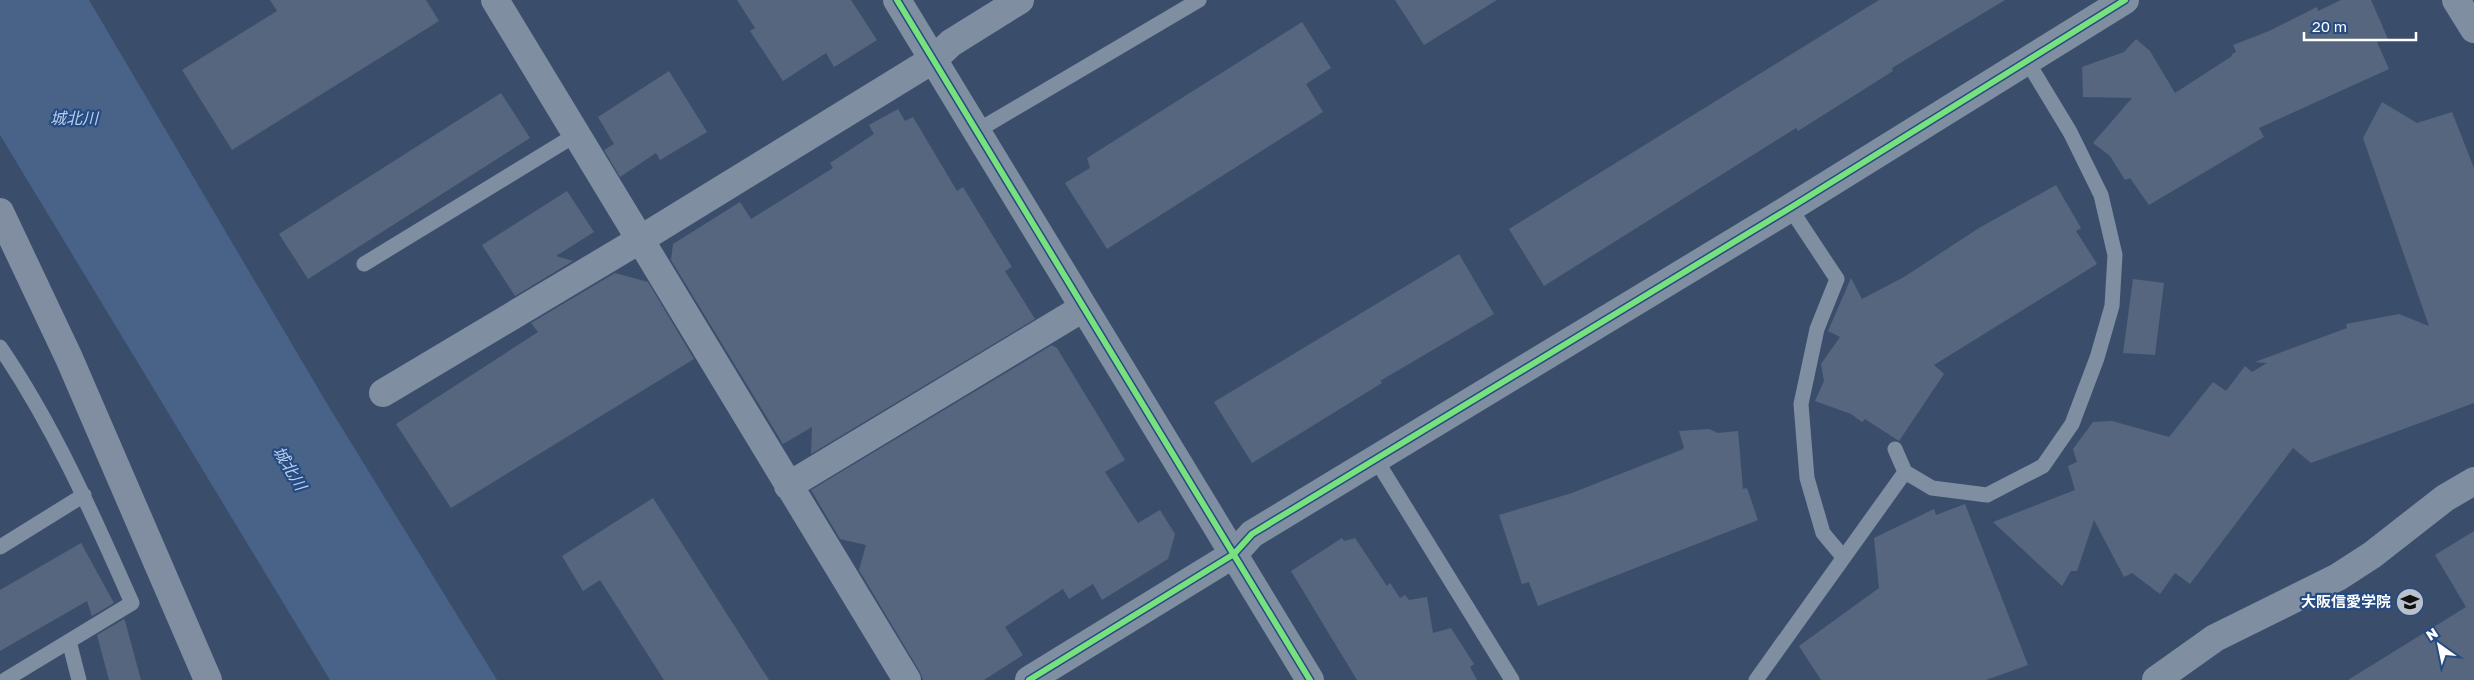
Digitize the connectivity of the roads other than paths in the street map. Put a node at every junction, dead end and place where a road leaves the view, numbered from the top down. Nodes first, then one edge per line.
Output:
1 (495, 0) edge
2 (897, 0) edge
3 (1020, 0) edge
4 (1199, 0) edge
5 (2456, 0) edge
6 (2113, 3) edge
7 (2474, 30) edge
8 (934, 59) junction
9 (2028, 61) junction
10 (975, 132) junction
11 (577, 134) junction
12 (1790, 208) junction
13 (0, 212) edge
14 (641, 239) junction
15 (364, 264) dead end
16 (1083, 308) junction
17 (0, 346) edge
18 (5, 367) edge
19 (383, 393) dead end
20 (1895, 449) dead end
21 (1375, 458) junction
22 (1905, 472) junction
23 (2474, 481) edge
24 (788, 486) junction
25 (84, 495) junction
26 (0, 547) edge
27 (1234, 554) junction
28 (1843, 557) junction
29 (69, 641) junction
30 (5, 680) edge
31 (79, 680) edge
32 (208, 680) edge
33 (907, 680) edge
34 (1029, 680) edge
35 (1310, 680) edge
36 (1512, 680) edge
37 (1756, 680) edge
38 (2156, 680) edge

1 - 11 street
2 - 8 street
3 - 8 street
4 - 10 lane
5 - 7 street
6 - 9 street
8 - 10 street
8 - 14 street
9 - 12 street
9 - 22 lane
10 - 16 street
11 - 14 street
11 - 15 lane
12 - 21 street
12 - 28 lane
13 - 32 highway
14 - 19 street
14 - 24 street
16 - 24 street
16 - 27 street
17 - 18 lane
18 - 25 lane
20 - 22 lane
21 - 27 street
21 - 36 lane
22 - 28 lane
23 - 38 street
24 - 33 street
25 - 26 lane
25 - 29 lane
27 - 34 street
27 - 35 street
28 - 37 lane
29 - 30 lane
29 - 31 lane

